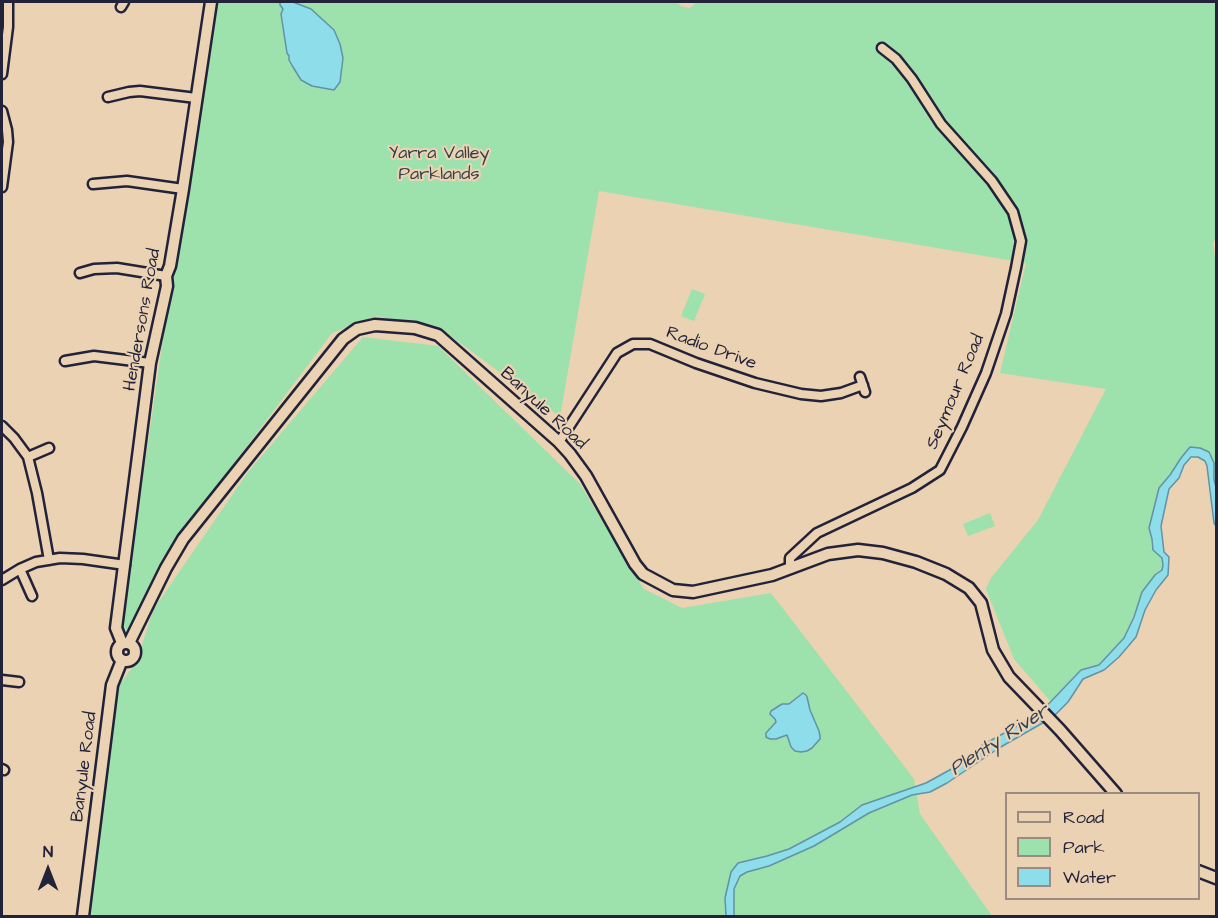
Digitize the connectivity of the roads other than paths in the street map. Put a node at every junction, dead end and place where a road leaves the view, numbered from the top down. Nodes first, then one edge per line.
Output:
1 (211, 2) edge
2 (5, 4) edge
3 (882, 48) dead end
4 (2, 74) edge
5 (108, 97) dead end
6 (196, 98) junction
7 (2, 111) edge
8 (93, 184) dead end
9 (2, 187) edge
10 (183, 189) junction
11 (80, 273) dead end
12 (166, 276) junction
13 (65, 361) dead end
14 (150, 363) junction
15 (862, 385) dead end
16 (2, 426) edge
17 (558, 442) junction
18 (49, 447) dead end
19 (28, 457) junction
20 (49, 560) junction
21 (125, 565) junction
22 (20, 569) junction
23 (790, 569) junction
24 (2, 580) edge
25 (32, 596) dead end
26 (126, 643) junction
27 (122, 660) joint
28 (2, 680) edge
29 (19, 682) dead end
30 (1114, 792) edge
31 (1200, 872) edge
32 (1216, 878) edge
33 (83, 916) edge

1 - 6 street, Hendersons Road
2 - 4 street
3 - 23 street, Seymour Road
5 - 6 street
6 - 10 street, Hendersons Road
7 - 9 street
8 - 10 street
10 - 12 street, Hendersons Road
11 - 12 street
12 - 14 street, Hendersons Road
13 - 14 street
14 - 21 street, Hendersons Road
15 - 17 street, Radio Drive
16 - 19 street
17 - 23 street, Banyule Road
17 - 26 street, Banyule Road
18 - 19 street
19 - 20 street
20 - 21 street
20 - 22 street
21 - 26 street, Hendersons Road
22 - 24 street
22 - 25 street
23 - 30 street, Banyule Road
26 - 27 street, Hendersons Road
27 - 33 street, Banyule Road
28 - 29 street
31 - 32 street

